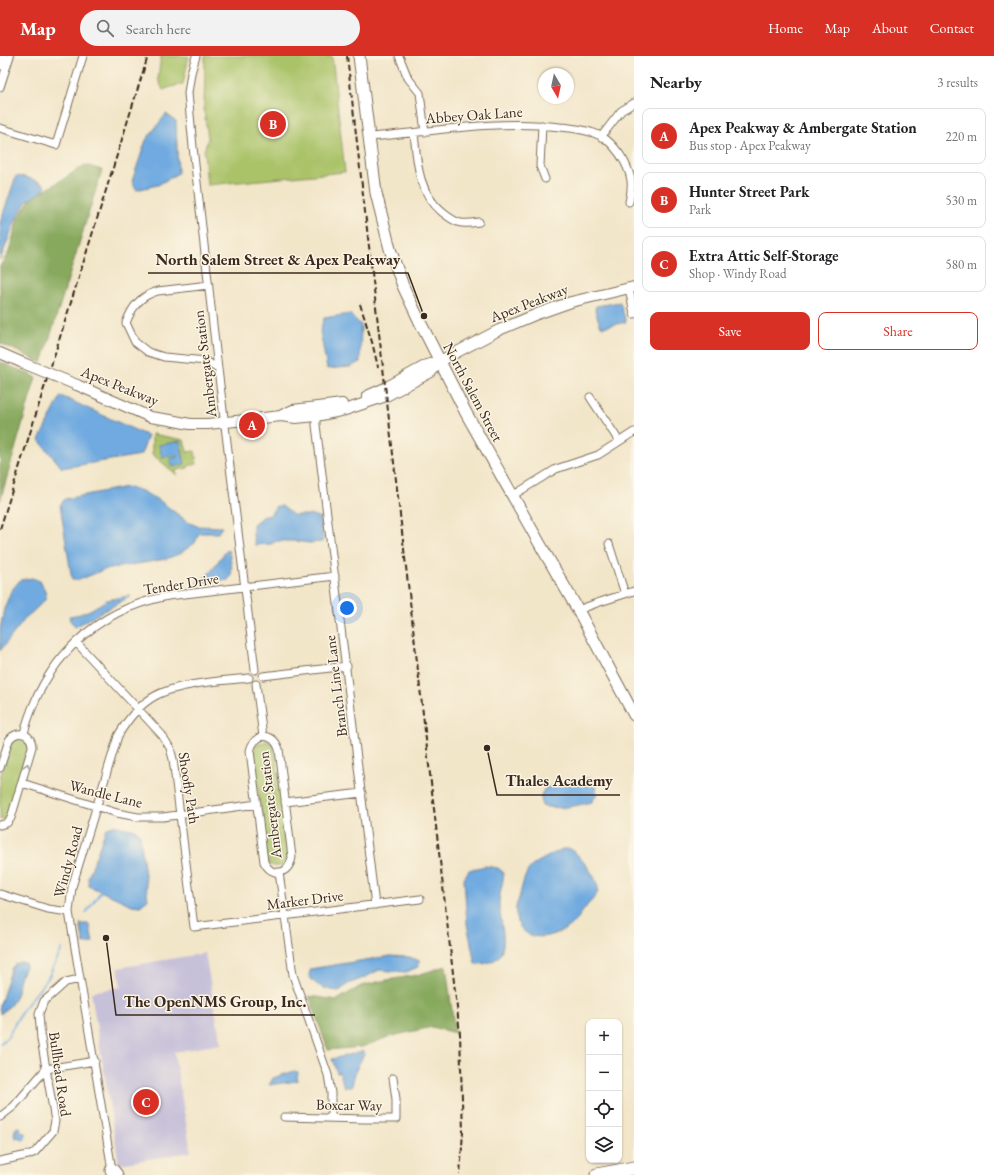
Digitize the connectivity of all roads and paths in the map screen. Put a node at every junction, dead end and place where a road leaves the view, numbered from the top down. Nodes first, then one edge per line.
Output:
1 (3, 56) edge
2 (10, 56) edge
3 (84, 56) edge
4 (196, 56) edge
5 (359, 56) edge
6 (399, 56) edge
7 (0, 66) edge
8 (0, 87) edge
9 (634, 103) edge
10 (542, 125) junction
11 (0, 128) edge
12 (425, 132) junction
13 (414, 133) junction
14 (368, 137) junction
15 (601, 137) junction
16 (545, 179) dead end
17 (629, 202) dead end
18 (479, 222) dead end
19 (209, 285) junction
20 (631, 287) edge
21 (634, 314) edge
22 (0, 352) edge
23 (440, 361) junction
24 (218, 369) junction
25 (590, 397) dead end
26 (281, 416) junction
27 (316, 416) junction
28 (225, 422) junction
29 (634, 432) edge
30 (619, 441) junction
31 (512, 496) junction
32 (609, 544) dead end
33 (335, 576) junction
34 (245, 587) junction
35 (634, 591) edge
36 (625, 594) junction
37 (578, 610) junction
38 (76, 642) junction
39 (347, 666) junction
40 (255, 670) junction
41 (263, 676) junction
42 (249, 678) junction
43 (256, 684) junction
44 (138, 709) junction
45 (634, 715) edge
46 (24, 733) junction
47 (263, 736) junction
48 (0, 768) edge
49 (22, 783) junction
50 (362, 792) junction
51 (285, 802) junction
52 (257, 804) junction
53 (97, 807) junction
54 (181, 816) junction
55 (0, 824) edge
56 (279, 872) junction
57 (0, 894) edge
58 (420, 899) dead end
59 (375, 905) junction
60 (70, 912) junction
61 (284, 916) junction
62 (194, 926) joint
63 (80, 979) junction
64 (95, 1061) junction
65 (46, 1069) junction
66 (393, 1078) dead end
67 (0, 1117) edge
68 (284, 1117) dead end
69 (331, 1118) junction
70 (0, 1161) edge
71 (634, 1168) edge
72 (113, 1173) edge
73 (597, 1175) edge

1 - 7 street
2 - 8 street
3 - 11 street
4 - 19 street, Ambergate Station
5 - 14 main road, North Salem Street
6 - 12 street
9 - 15 street
10 - 12 street, Abbey Oak Lane
10 - 15 street, Abbey Oak Lane
10 - 16 street
12 - 13 street, Abbey Oak Lane
13 - 14 street, Abbey Oak Lane
13 - 18 street
14 - 23 main road, North Salem Street
15 - 17 street, Abbey Oak Lane
19 - 24 street, Ambergate Station
19 - 24 street
20 - 21 street
20 - 23 main road, Apex Peakway
22 - 28 main road, Apex Peakway, bridge
23 - 26 main road, Apex Peakway
23 - 27 main road, Apex Peakway
23 - 31 main road, North Salem Street
24 - 28 street, Ambergate Station
25 - 30 street
26 - 27 main road, Apex Peakway
26 - 28 main road, Apex Peakway
27 - 33 street, Branch Line Lane
28 - 34 street, Ambergate Station
29 - 30 street
30 - 31 street
31 - 37 main road, North Salem Street
32 - 36 street
33 - 34 street, Tender Drive
33 - 39 street, Branch Line Lane
34 - 38 street, Tender Drive
34 - 40 street, Ambergate Station
35 - 36 street
36 - 37 street
37 - 45 main road, North Salem Street
38 - 44 street, Shoofly Path
38 - 46 street, Tender Drive
39 - 41 street
39 - 50 street, Branch Line Lane
40 - 41 street
40 - 42 street
41 - 43 street
42 - 43 street
42 - 44 street, Windy Road
43 - 47 street, Ambergate Station
44 - 53 street, Windy Road
44 - 54 street, Shoofly Path
46 - 48 street
49 -> 46 street
47 - 51 street, Ambergate Station
47 - 52 street, Ambergate Station
49 - 53 street, Wandle Lane
49 - 55 street
50 - 51 street
50 - 59 street, Branch Line Lane
51 - 56 street, Ambergate Station
52 - 54 street, Wandle Lane
52 - 56 street, Ambergate Station
53 - 54 street, Wandle Lane
53 - 60 street, Windy Road
54 - 62 street, Shoofly Path
56 - 61 street, Ambergate Station
57 - 60 street
58 - 59 street, Marker Drive
59 - 61 street, Marker Drive
60 - 63 street, Windy Road
61 - 62 street, Marker Drive
61 - 69 street, Ambergate Station
63 - 64 street, Windy Road
63 - 65 street, Bullhead Road
64 - 65 street
64 - 72 street, Windy Road
65 - 67 street
65 - 70 street, Bullhead Road
66 - 69 street, Boxcar Way
68 - 69 street, Boxcar Way
71 - 73 highway

